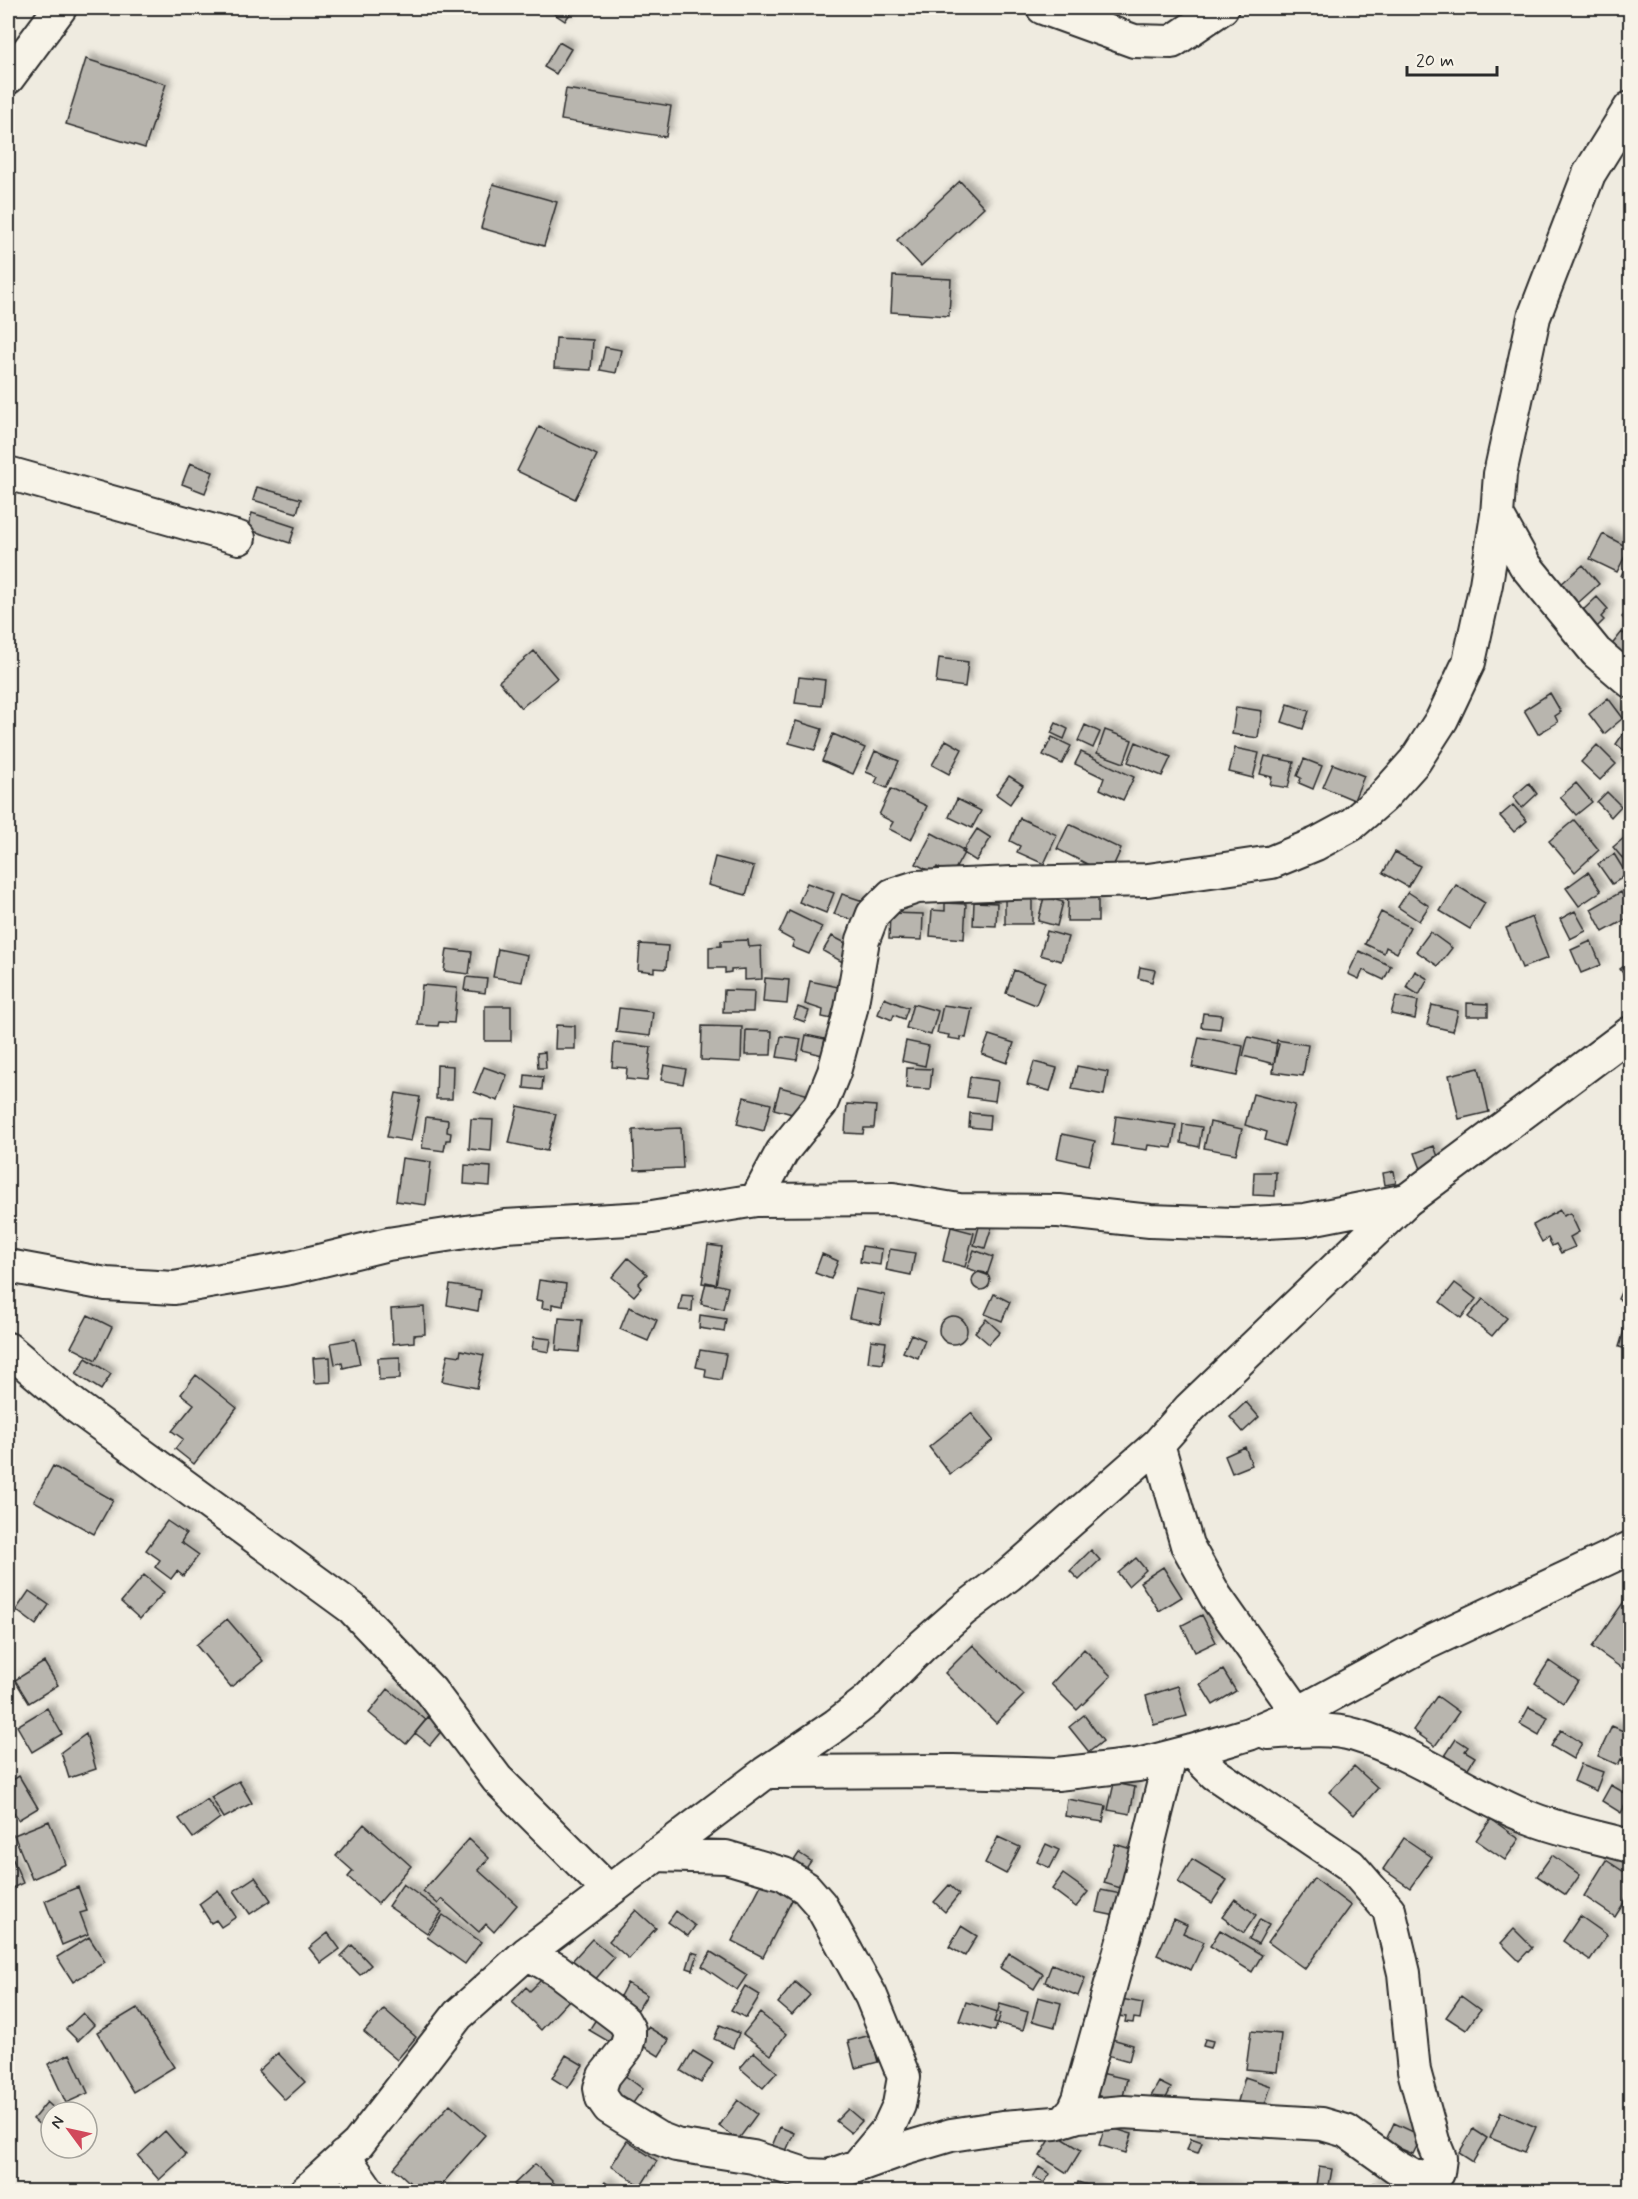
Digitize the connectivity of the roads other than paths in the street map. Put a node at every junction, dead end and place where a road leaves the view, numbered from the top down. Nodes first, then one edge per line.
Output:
1 (60, 8) edge
2 (1043, 8) edge
3 (1222, 8) edge
4 (8, 78) edge
5 (1630, 108) edge
6 (8, 473) edge
7 (1497, 515) junction
8 (239, 538) dead end
9 (1630, 681) edge
10 (1630, 1033) edge
11 (756, 1200) junction
12 (1407, 1200) junction
13 (8, 1266) edge
14 (8, 1349) edge
15 (1158, 1444) junction
16 (1630, 1548) edge
17 (1298, 1713) junction
18 (1249, 1734) junction
19 (1181, 1754) junction
20 (768, 1772) junction
21 (1630, 1846) edge
22 (655, 1855) junction
23 (608, 1890) junction
24 (527, 1953) junction
25 (1065, 2120) junction
26 (344, 2156) junction
27 (855, 2168) junction
28 (305, 2192) edge
29 (369, 2192) edge

1 - 4 street
2 - 3 street
5 - 7 street
6 - 8 street
7 - 9 street
7 - 11 street
10 - 12 street
11 - 12 street
11 - 13 street
12 - 15 street
14 - 23 street
15 - 17 street
15 - 20 street
16 - 17 street
17 - 18 street
18 - 19 street
18 - 21 street
19 - 20 street
19 - 25 street
19 - 25 street
20 - 22 street
22 - 23 street
22 - 27 street
23 - 24 street
24 - 26 street
24 - 27 street
25 - 27 street
26 - 28 street
26 - 29 street

